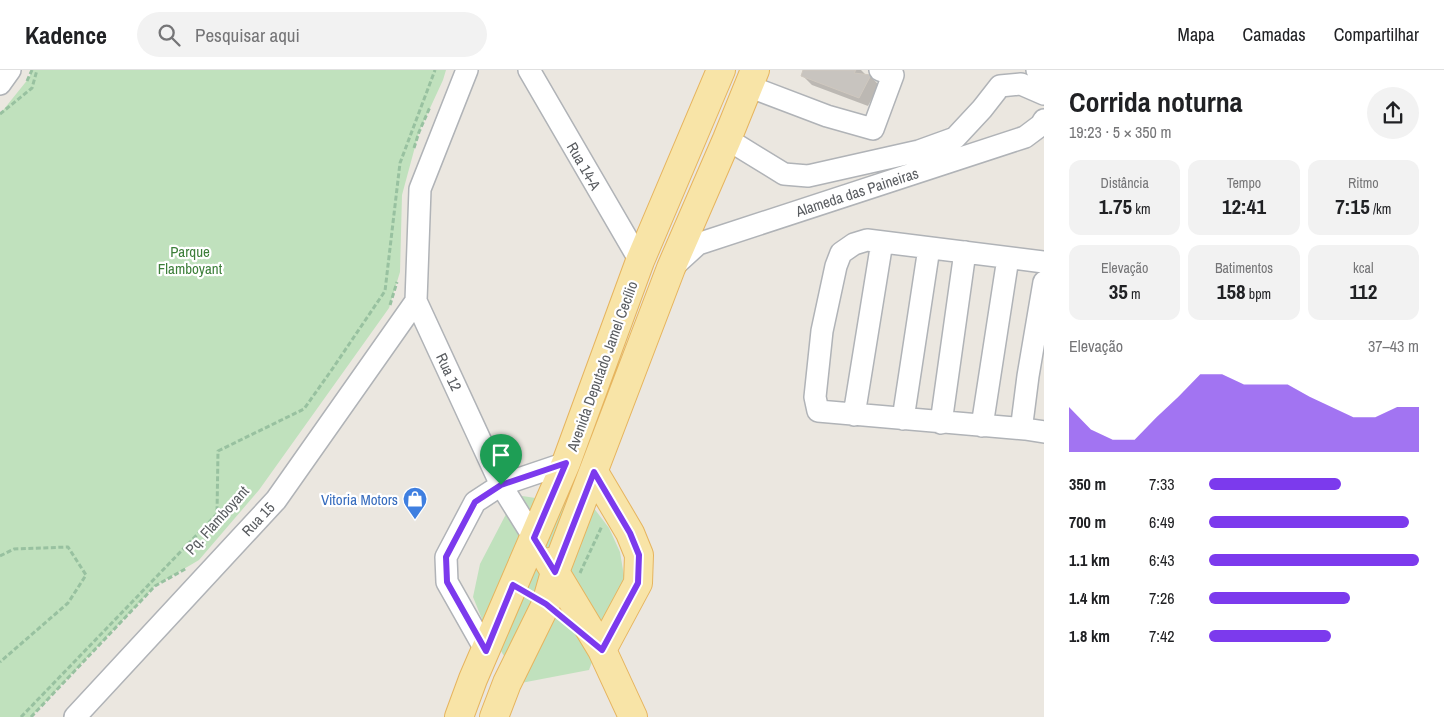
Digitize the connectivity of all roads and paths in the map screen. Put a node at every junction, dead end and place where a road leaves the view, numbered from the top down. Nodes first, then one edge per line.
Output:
1 (10, 70) edge
2 (37, 70) edge
3 (435, 70) edge
4 (467, 70) edge
5 (529, 70) edge
6 (721, 70) edge
7 (880, 70) edge
8 (1036, 70) edge
9 (751, 78) edge
10 (997, 78) edge
11 (1044, 82) edge
12 (0, 84) edge
13 (1044, 94) edge
14 (0, 114) edge
15 (1044, 120) edge
16 (727, 139) junction
17 (882, 242) junction
18 (929, 248) junction
19 (965, 252) junction
20 (1008, 258) junction
21 (640, 261) junction
22 (1044, 262) edge
23 (671, 268) junction
24 (1044, 282) edge
25 (416, 301) junction
26 (854, 414) junction
27 (903, 419) junction
28 (941, 423) junction
29 (982, 426) junction
30 (1034, 431) edge
31 (566, 463) junction
32 (594, 472) junction
33 (501, 485) junction
34 (604, 522) dead end
35 (534, 538) junction
36 (0, 556) edge
37 (192, 564) dead end
38 (566, 575) junction
39 (513, 585) junction
40 (546, 604) junction
41 (602, 650) junction
42 (486, 651) junction
43 (0, 662) edge
44 (21, 717) edge
45 (31, 717) edge
46 (75, 717) edge
47 (459, 717) edge
48 (494, 717) edge
49 (633, 717) edge

1 - 12 street
2 - 14 path
3 - 44 path
4 - 25 street, Rua 12
5 - 21 street, Rua 14-A
6 - 21 main road, Avenida Deputado Jamel Cecílio
7 - 9 street
8 - 11 street
9 - 16 main road, Avenida Deputado Jamel Cecílio
10 - 13 street, Alameda das Paineiras
10 - 16 street, Alameda das Paineiras
15 - 23 street, Alameda das Paineiras
16 - 23 main road, Avenida Deputado Jamel Cecílio
17 - 18 street
17 - 26 street
17 - 26 street
18 - 19 street
18 - 27 street
19 - 20 street
19 - 28 street
20 - 22 street
20 - 29 street
21 - 31 main road, Avenida Deputado Jamel Cecílio
23 - 32 main road, Avenida Deputado Jamel Cecílio
24 - 30 street
25 - 33 street, Rua 12
25 - 46 street, Rua 15
26 - 27 street
27 - 28 street
28 - 29 street
29 - 30 street
31 - 33 street
31 - 35 main road, Avenida Deputado Jamel Cecílio
32 - 38 main road, Avenida Deputado Jamel Cecílio
32 - 41 main road
33 - 35 street, Rua 12
33 - 42 street
34 - 38 path
35 - 38 main road, Rua 12
35 - 39 main road, Avenida Deputado Jamel Cecílio
36 - 43 path
37 - 45 path, Pq. Flamboyant
38 - 40 main road, Avenida Deputado Jamel Cecílio
38 - 41 main road, Rua 12
39 - 40 main road, Rua 12
39 - 42 main road, Avenida Deputado Jamel Cecílio
40 - 41 main road, Rua 12
40 - 48 main road, Avenida Deputado Jamel Cecílio
41 - 49 main road, Rua 12
42 - 47 main road, Avenida Deputado Jamel Cecílio

